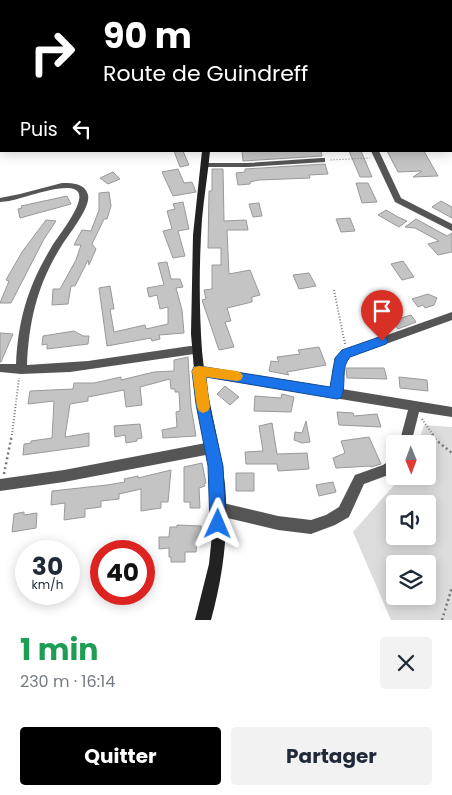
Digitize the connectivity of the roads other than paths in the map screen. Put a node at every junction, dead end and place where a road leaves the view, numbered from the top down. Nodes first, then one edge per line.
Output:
1 (206, 152) edge
2 (376, 154) edge
3 (322, 160) road end
4 (205, 165) junction
5 (0, 200) edge
6 (452, 228) edge
7 (452, 316) edge
8 (197, 350) junction
9 (0, 368) edge
10 (22, 370) junction
11 (199, 371) junction
12 (337, 394) junction
13 (414, 406) junction
14 (452, 412) edge
15 (407, 435) edge
16 (211, 448) junction
17 (386, 470) edge
18 (1, 485) edge
19 (219, 509) junction
20 (203, 620) edge

1 - 4 street
2 - 6 street
3 - 4 street
4 - 8 street
5 - 10 street
7 - 12 street
8 - 10 street
8 - 11 street
9 - 10 street
11 - 12 street
11 - 16 street
12 - 13 street
13 - 14 street
13 - 15 street
16 - 18 street
16 - 19 street
17 - 19 street
19 - 20 street

